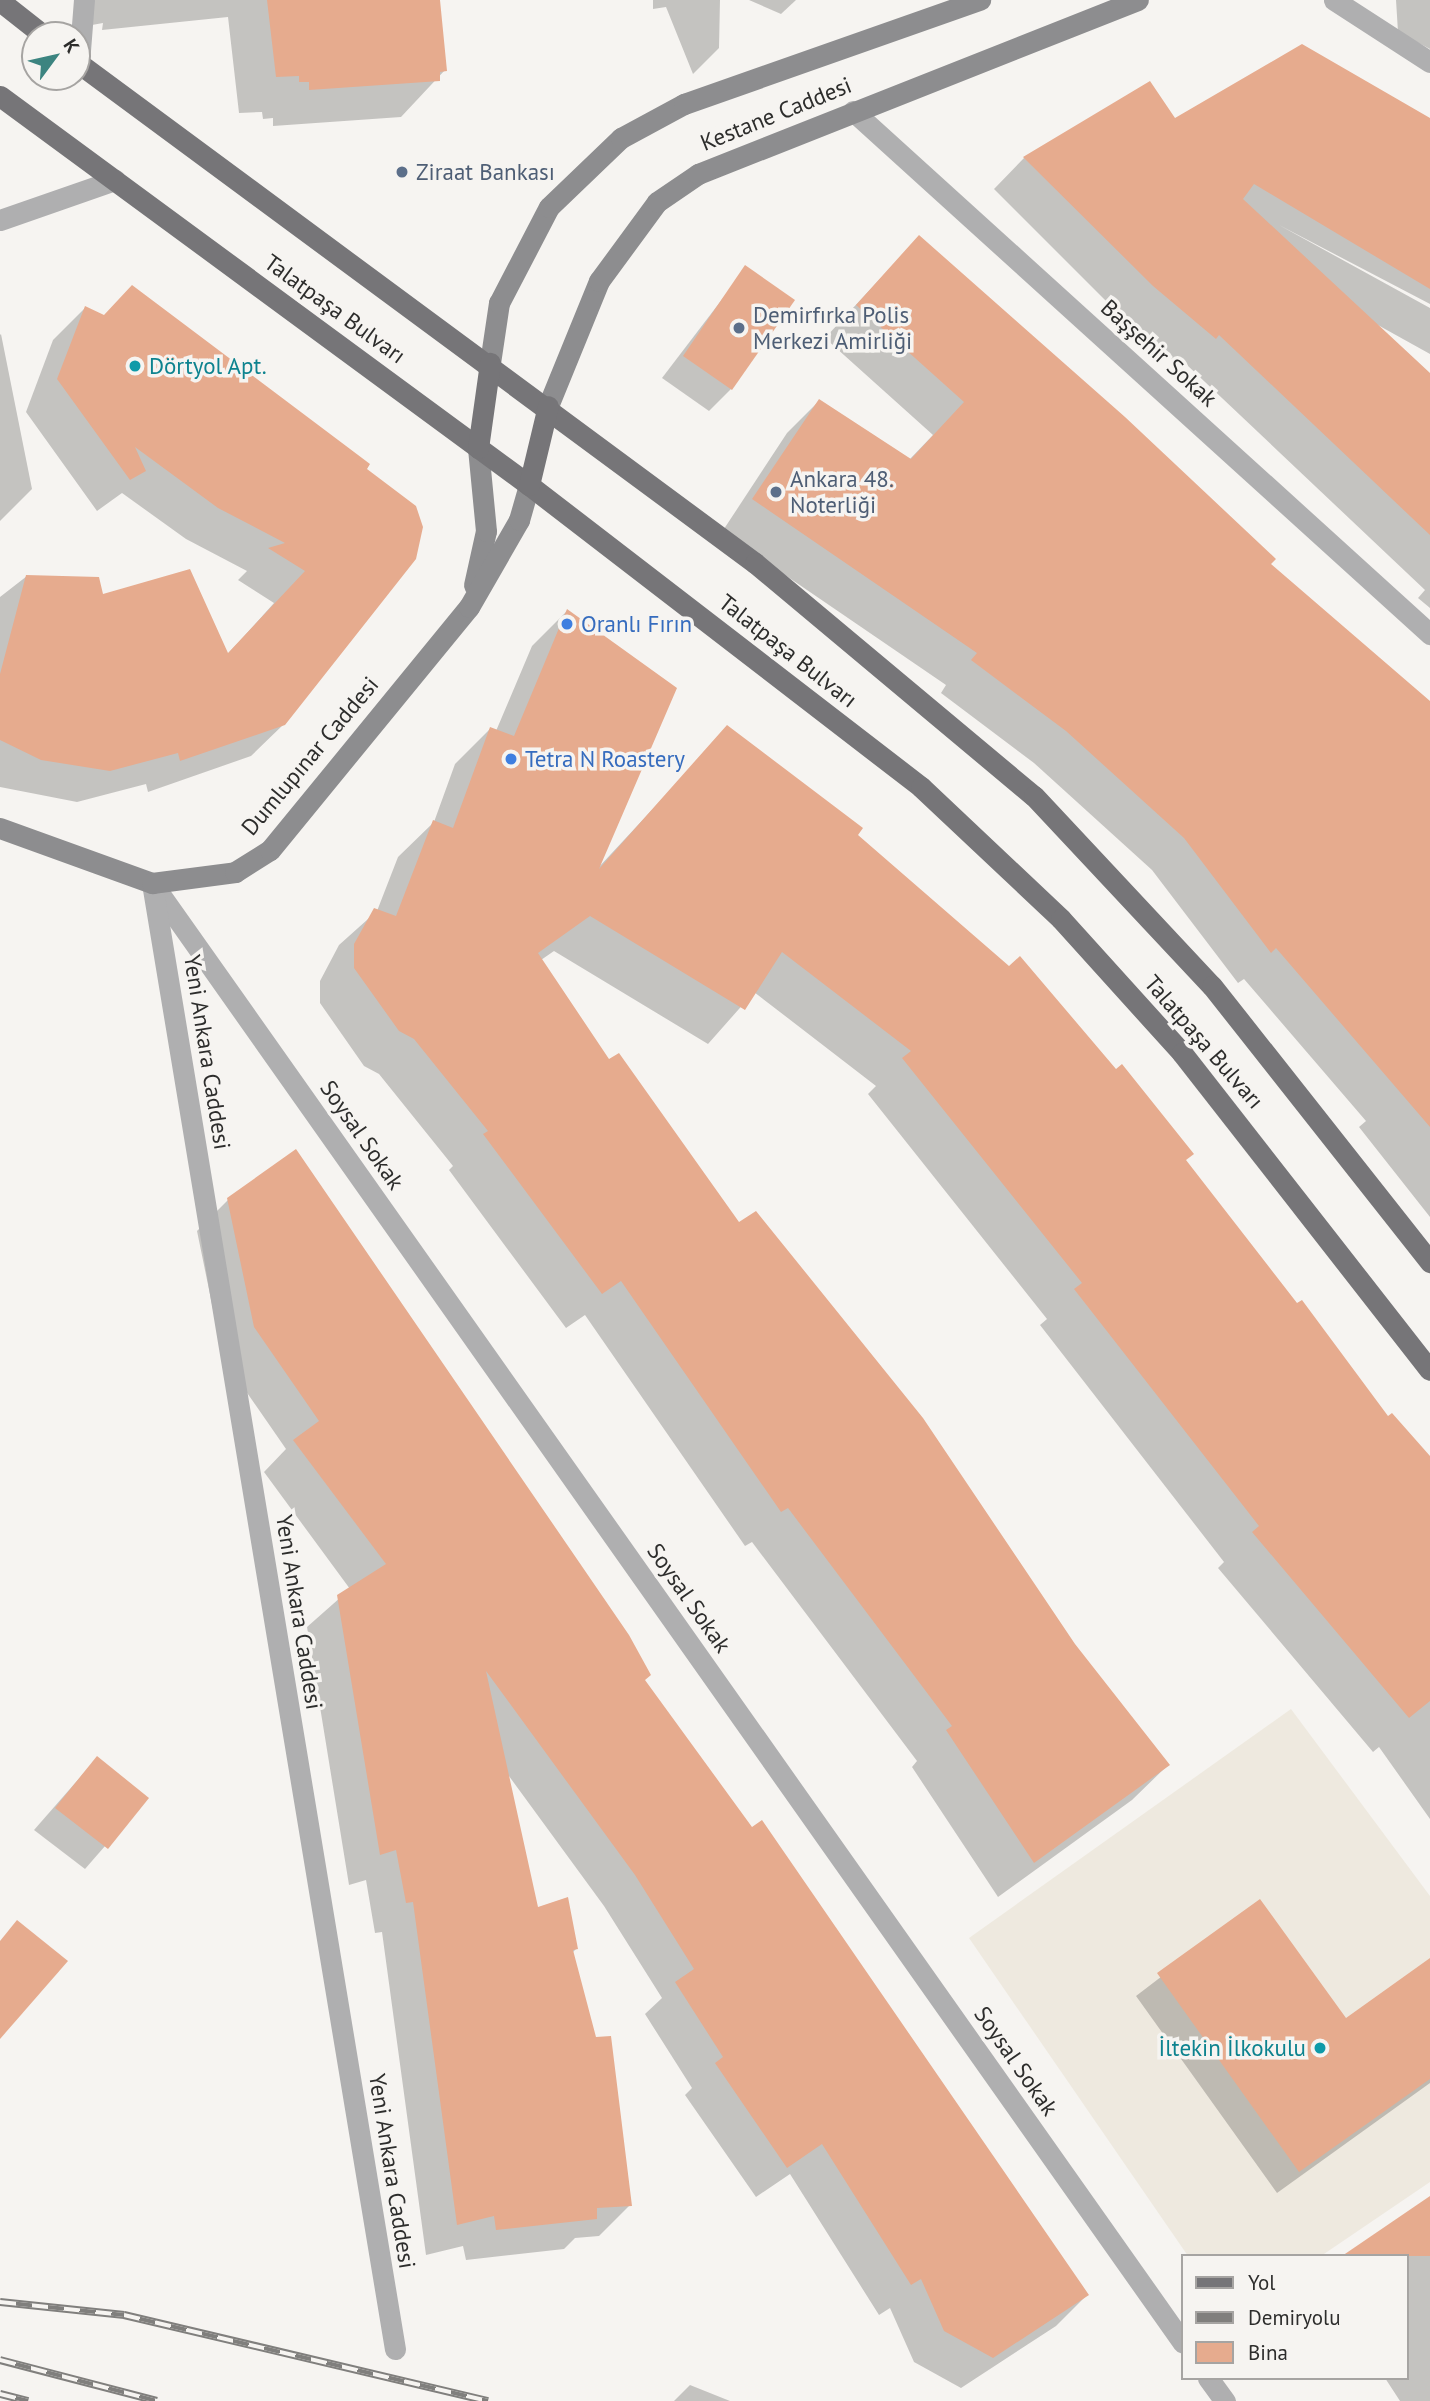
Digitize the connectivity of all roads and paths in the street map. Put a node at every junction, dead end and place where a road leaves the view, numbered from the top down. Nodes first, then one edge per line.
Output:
1 (84, 0) edge
2 (980, 0) edge
3 (1138, 0) edge
4 (1334, 0) edge
5 (0, 1) edge
6 (25, 21) edge
7 (82, 21) edge
8 (1430, 62) edge
9 (91, 71) edge
10 (0, 96) edge
11 (853, 111) junction
12 (115, 180) junction
13 (0, 220) edge
14 (490, 363) junction
15 (548, 405) junction
16 (478, 448) junction
17 (529, 485) junction
18 (469, 607) junction
19 (1430, 634) edge
20 (0, 828) edge
21 (152, 883) junction
22 (1430, 1262) edge
23 (1430, 1370) edge
24 (1182, 2342) edge
25 (395, 2349) dead end
26 (1210, 2380) edge
27 (1225, 2401) edge

1 - 7 street
2 - 14 main road, Kestane Caddesi
3 - 11 main road, Kestane Caddesi
4 - 8 street
5 - 6 main road
9 - 14 main road, Talatpaşa Bulvarı
10 - 12 main road, Talatpaşa Bulvarı
11 - 15 main road, Kestane Caddesi
11 - 19 street, Başşehir Sokak
12 - 13 street
12 - 16 main road, Talatpaşa Bulvarı
14 - 15 main road, Talatpaşa Bulvarı
14 - 16 main road
15 - 17 main road
15 - 22 main road, Talatpaşa Bulvarı
16 - 17 main road, Talatpaşa Bulvarı
16 - 18 main road, Dumlupınar Caddesi
17 - 18 main road, Dumlupınar Caddesi
17 - 23 main road, Talatpaşa Bulvarı
18 - 21 main road, Dumlupınar Caddesi
20 - 21 main road, Dumlupınar Caddesi
21 - 24 street, Soysal Sokak
21 - 25 street, Yeni Ankara Caddesi
26 - 27 street

